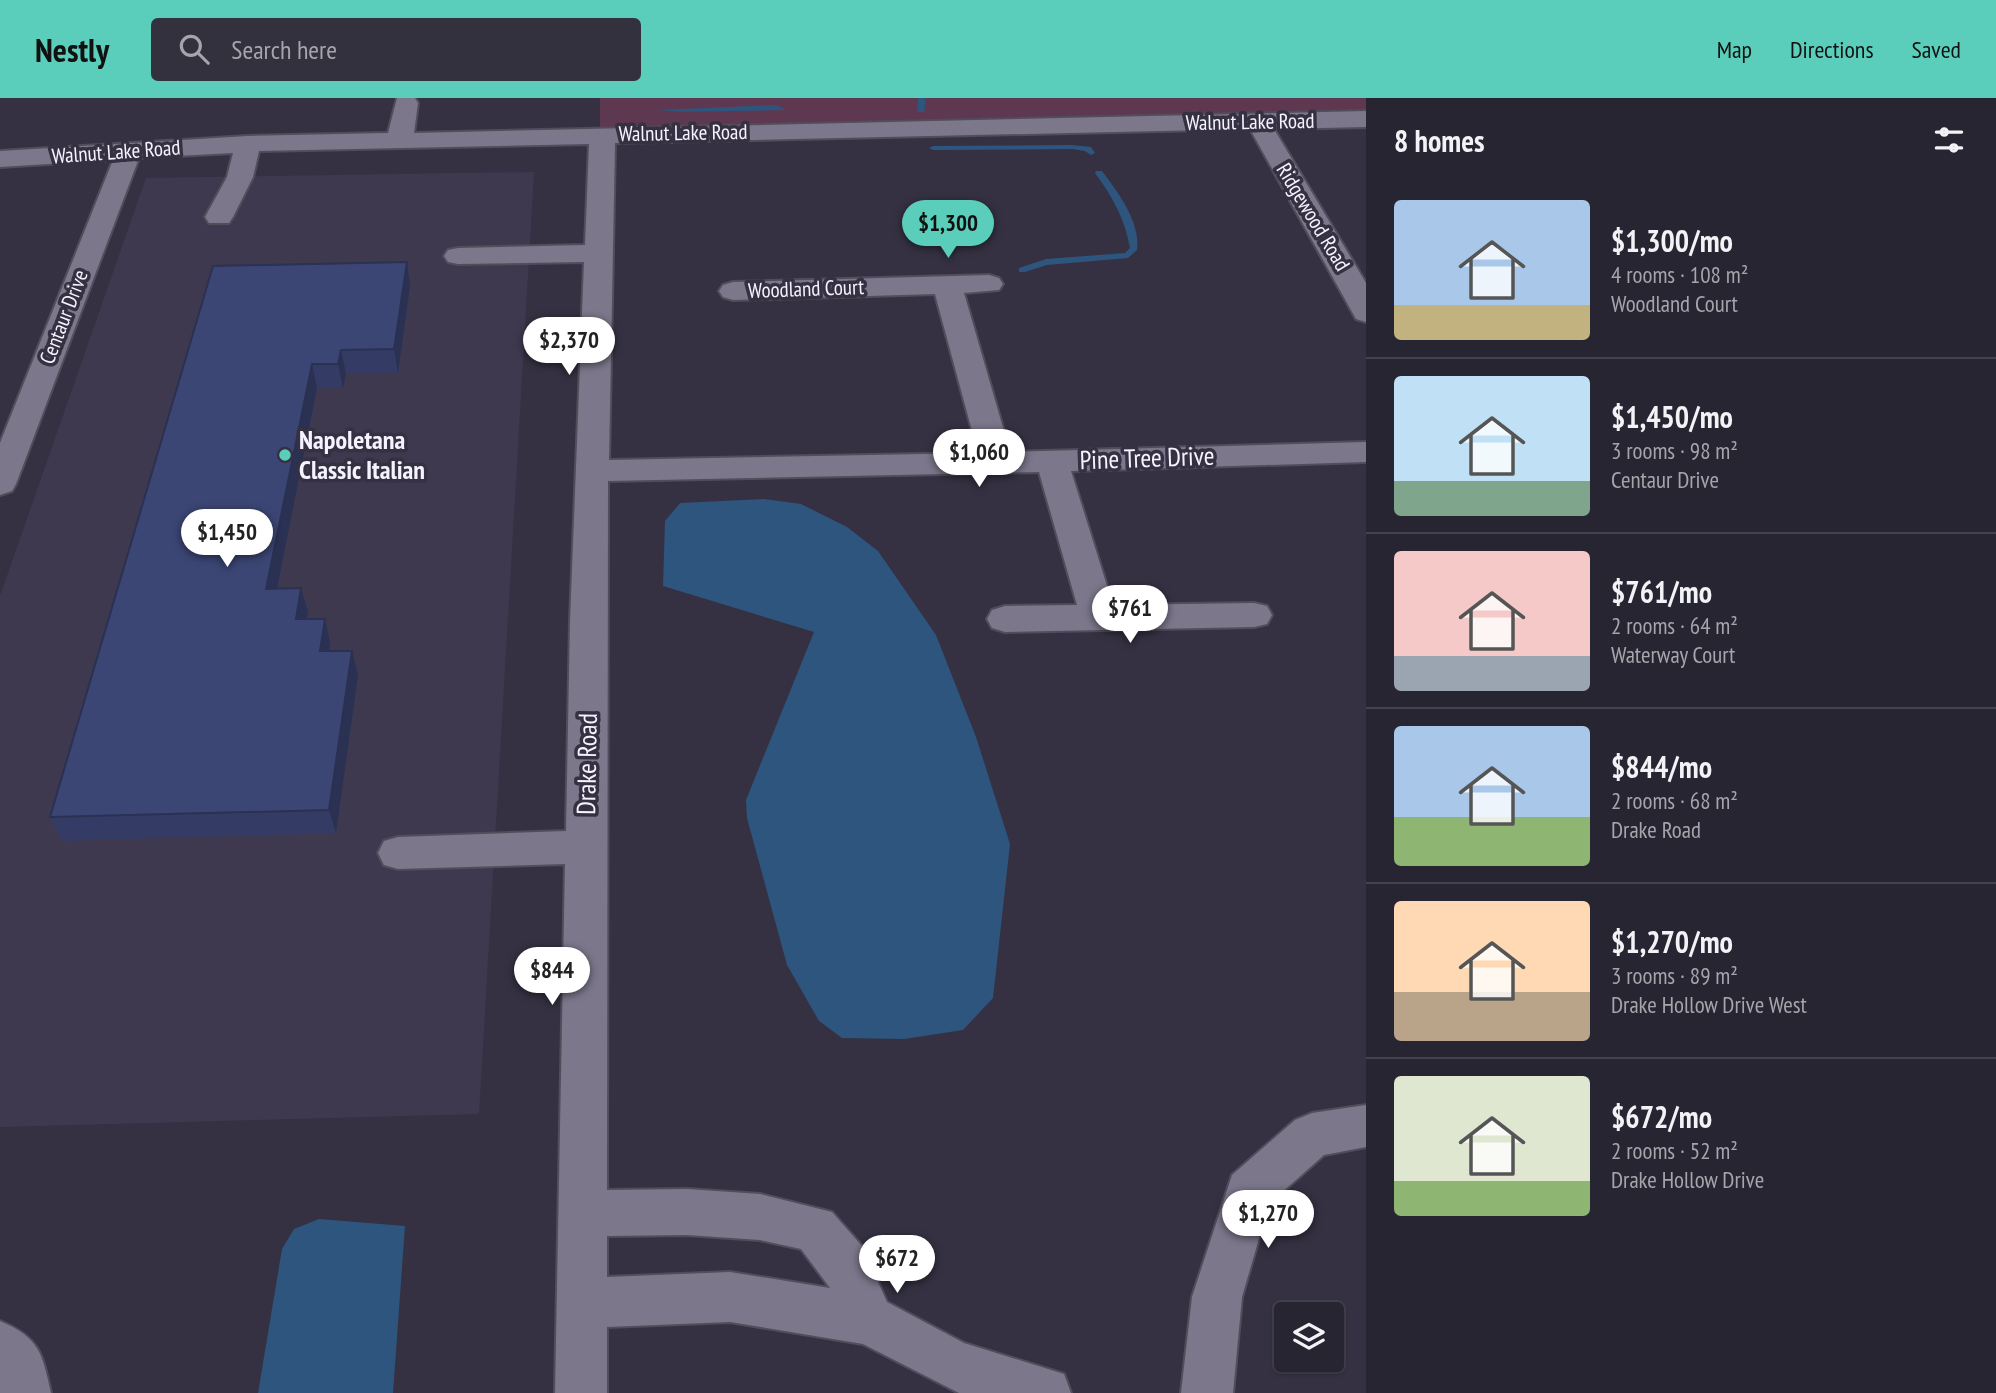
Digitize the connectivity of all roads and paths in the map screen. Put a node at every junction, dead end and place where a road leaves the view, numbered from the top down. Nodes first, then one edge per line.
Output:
1 (406, 103) dead end
2 (1366, 119) edge
3 (1258, 122) junction
4 (601, 135) junction
5 (400, 140) junction
6 (248, 144) junction
7 (129, 151) junction
8 (0, 159) edge
9 (219, 217) dead end
10 (598, 253) junction
11 (458, 256) dead end
12 (989, 284) dead end
13 (947, 285) junction
14 (733, 291) dead end
15 (1366, 313) edge
16 (1366, 452) edge
17 (1052, 461) junction
18 (996, 462) junction
19 (592, 471) junction
20 (0, 484) edge
21 (1254, 615) dead end
22 (1100, 618) junction
23 (1005, 619) dead end
24 (586, 847) junction
25 (398, 853) dead end
26 (1366, 1126) edge
27 (582, 1213) junction
28 (582, 1303) junction
29 (869, 1320) junction
30 (0, 1347) edge
31 (25, 1393) edge
32 (581, 1393) edge
33 (1045, 1393) edge
34 (1207, 1393) edge

1 - 5 street
2 - 3 street, Walnut Lake Road
3 - 4 street, Walnut Lake Road
3 - 15 street, Ridgewood Road
4 - 5 street, Walnut Lake Road
4 - 10 street, Drake Road
5 - 6 street, Walnut Lake Road
6 - 7 street, Walnut Lake Road
6 - 9 street
7 - 8 street, Walnut Lake Road
7 - 20 street, Centaur Drive
10 - 11 street
10 - 19 street, Drake Road
12 - 13 street, Woodland Court
13 - 14 street, Woodland Court
13 - 18 street
16 - 17 street, Pine Tree Drive
17 - 18 street, Pine Tree Drive
17 - 22 street
18 - 19 street, Pine Tree Drive
19 - 24 street, Drake Road
21 - 22 street
22 - 23 street
24 - 25 street
24 - 27 street, Drake Road
26 - 34 street
27 - 28 street, Drake Road
27 - 29 street
28 - 29 street
28 - 32 street, Drake Road
29 - 33 street
30 - 31 street

